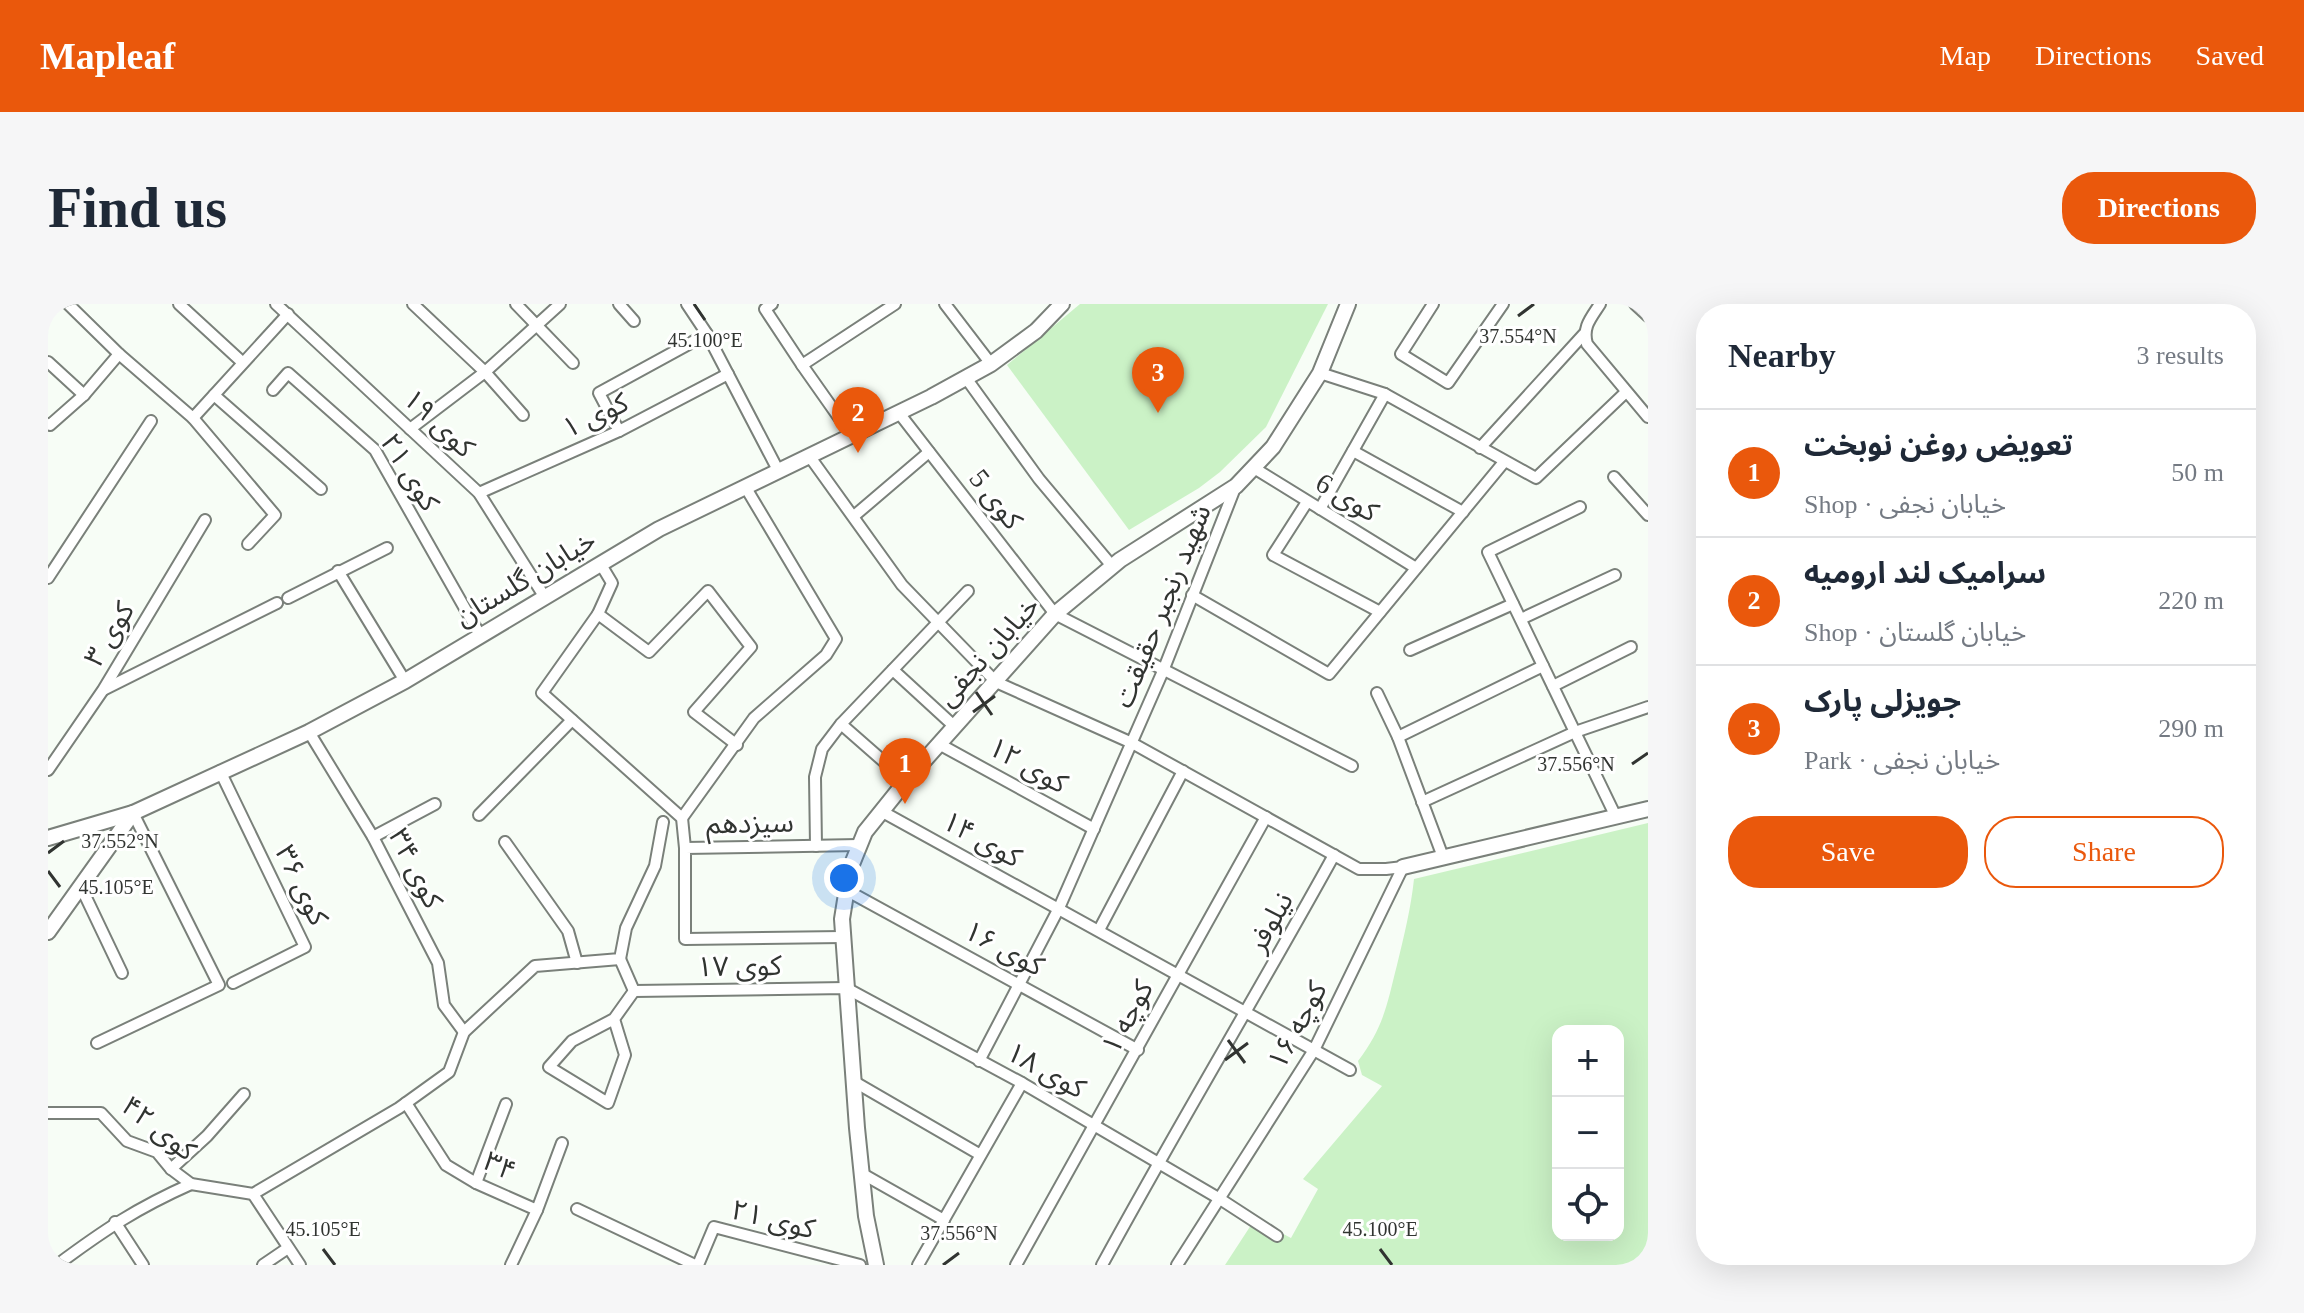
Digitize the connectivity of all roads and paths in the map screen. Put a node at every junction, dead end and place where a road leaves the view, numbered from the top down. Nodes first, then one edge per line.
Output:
1 (68, 304) edge
2 (179, 304) edge
3 (276, 304) edge
4 (413, 304) edge
5 (516, 304) edge
6 (560, 304) edge
7 (619, 304) edge
8 (687, 304) edge
9 (772, 304) edge
10 (895, 304) edge
11 (945, 304) edge
12 (1062, 304) edge
13 (1348, 304) edge
14 (1433, 304) edge
15 (1503, 304) edge
16 (1600, 304) edge
17 (1635, 304) edge
18 (288, 314) junction
19 (1648, 316) edge
20 (634, 321) dead end
21 (538, 325) junction
22 (707, 334) junction
23 (1584, 334) junction
24 (119, 354) junction
25 (48, 362) edge
26 (242, 362) junction
27 (573, 363) dead end
28 (991, 364) junction
29 (802, 365) junction
30 (485, 372) junction
31 (1320, 373) junction
32 (728, 374) junction
33 (966, 378) junction
34 (273, 390) dead end
35 (1626, 392) junction
36 (1385, 394) junction
37 (84, 395) junction
38 (214, 395) junction
39 (899, 413) junction
40 (523, 415) dead end
41 (1648, 417) edge
42 (193, 418) junction
43 (151, 421) dead end
44 (48, 424) edge
45 (410, 429) junction
46 (619, 431) junction
47 (852, 436) junction
48 (1480, 448) junction
49 (1353, 451) junction
50 (929, 452) junction
51 (810, 457) junction
52 (1504, 462) junction
53 (1254, 468) junction
54 (779, 472) junction
55 (1614, 477) dead end
56 (1236, 486) junction
57 (746, 488) junction
58 (321, 489) dead end
59 (479, 493) junction
60 (1307, 502) junction
61 (1580, 507) dead end
62 (1320, 509) junction
63 (1463, 512) junction
64 (1648, 515) edge
65 (854, 516) junction
66 (205, 520) dead end
67 (248, 544) dead end
68 (387, 548) dead end
69 (600, 563) junction
70 (1112, 566) junction
71 (1416, 568) junction
72 (338, 571) junction
73 (1615, 575) dead end
74 (48, 578) edge
75 (968, 591) dead end
76 (1192, 595) junction
77 (544, 596) junction
78 (1513, 604) junction
79 (1380, 612) junction
80 (598, 614) junction
81 (1055, 614) junction
82 (1521, 619) junction
83 (938, 625) junction
84 (480, 635) junction
85 (1631, 647) dead end
86 (1410, 650) dead end
87 (1543, 666) junction
88 (893, 670) junction
89 (1163, 671) junction
90 (405, 681) junction
91 (996, 682) junction
92 (1553, 686) junction
93 (103, 690) junction
94 (1377, 693) dead end
95 (1648, 707) edge
96 (572, 720) junction
97 (841, 724) junction
98 (954, 726) junction
99 (309, 732) junction
100 (1575, 732) junction
101 (1398, 737) junction
102 (1132, 743) junction
103 (939, 744) junction
104 (737, 745) junction
105 (1352, 766) dead end
106 (48, 770) edge
107 (220, 771) junction
108 (1183, 771) junction
109 (906, 781) junction
110 (1422, 802) junction
111 (435, 804) dead end
112 (1648, 809) edge
113 (881, 811) junction
114 (133, 813) junction
115 (479, 815) dead end
116 (1266, 817) junction
117 (1616, 817) junction
118 (682, 818) junction
119 (663, 822) dead end
120 (1094, 829) junction
121 (373, 837) junction
122 (48, 838) edge
123 (505, 842) dead end
124 (859, 845) junction
125 (816, 846) junction
126 (685, 848) junction
127 (1334, 855) junction
128 (1443, 857) junction
129 (1403, 867) junction
130 (81, 887) junction
131 (846, 890) junction
132 (1059, 908) junction
133 (1099, 930) junction
134 (48, 932) edge
135 (843, 937) junction
136 (620, 959) junction
137 (577, 963) junction
138 (122, 973) dead end
139 (1177, 974) junction
140 (233, 983) dead end
141 (1021, 984) junction
142 (846, 988) junction
143 (634, 991) junction
144 (1247, 1013) junction
145 (614, 1019) junction
146 (464, 1032) junction
147 (97, 1043) dead end
148 (1138, 1050) junction
149 (1314, 1050) junction
150 (979, 1061) junction
151 (1350, 1070) dead end
152 (853, 1081) junction
153 (1022, 1083) junction
154 (244, 1094) dead end
155 (406, 1103) junction
156 (506, 1104) dead end
157 (48, 1113) edge
158 (1094, 1124) junction
159 (562, 1143) dead end
160 (979, 1154) junction
161 (1157, 1163) junction
162 (171, 1169) junction
163 (861, 1173) junction
164 (476, 1183) junction
165 (191, 1184) junction
166 (253, 1194) junction
167 (1220, 1199) junction
168 (577, 1209) dead end
169 (537, 1210) junction
170 (944, 1220) junction
171 (115, 1222) junction
172 (1277, 1236) dead end
173 (288, 1248) junction
174 (57, 1265) edge
175 (143, 1265) edge
176 (263, 1265) edge
177 (300, 1265) edge
178 (511, 1265) edge
179 (696, 1265) edge
180 (860, 1265) edge
181 (876, 1265) edge
182 (918, 1265) edge
183 (1016, 1265) edge
184 (1102, 1265) edge
185 (1177, 1265) edge

1 - 24 street
2 - 26 street
3 - 18 street, کوی ۱۹
4 - 30 street
5 - 21 street
6 - 21 street
7 - 20 street
8 - 22 street
9 - 29 street
10 - 29 street
11 - 28 street
12 - 28 street, خیابان گلستان
13 - 31 street, خیابان نجفی
14 - 15 street
16 - 23 street
17 - 19 street
18 - 26 street
18 - 45 street, کوی ۱۹
21 - 27 street
21 - 30 street
22 - 32 street
22 - 46 street
23 - 35 street
23 - 48 street
24 - 37 street
24 - 42 street
25 - 37 street
26 - 38 street
28 - 33 street, خیابان گلستان
29 - 47 street
30 - 40 street
30 - 45 street
31 - 36 street
31 - 53 street, خیابان نجفی
32 - 46 street, کوی ۱
32 - 54 street
33 - 39 street, خیابان گلستان
33 - 70 street
34 - 84 street, کوی ۲۱
35 - 41 street
35 - 52 street
36 - 48 street
36 - 49 street
37 - 44 street
38 - 42 street
38 - 58 street
39 - 47 street, خیابان گلستان
39 - 50 street, کوی 5
42 - 67 street
43 - 74 street
45 - 59 street, کوی ۱۹
46 - 59 street, کوی ۱
47 - 51 street, خیابان گلستان
48 - 52 street
49 - 62 street
49 - 63 street
50 - 65 street
50 - 81 street, کوی 5
51 - 54 street, خیابان گلستان
51 - 65 street
52 - 63 street
53 - 56 street, خیابان نجفی
53 - 60 street, کوی 6
54 - 57 street, خیابان گلستان
55 - 64 street
56 - 70 street, خیابان نجفی
56 - 76 street, شهید رنجبر حقیقت
57 - 69 street, خیابان گلستان
57 - 104 street
59 - 77 street, کوی ۱۹
60 - 62 street, کوی 6
60 - 79 street
61 - 78 street
62 - 71 street, کوی 6
63 - 71 street
65 - 83 street
66 - 93 street, کوی ۳
68 - 72 street
69 - 77 street, خیابان گلستان
69 - 80 street
70 - 81 street, خیابان نجفی
71 - 79 street
72 - 90 street
72 - 93 street
73 - 82 street
75 - 83 street
76 - 79 street
76 - 89 street, شهید رنجبر حقیقت
77 - 84 street, خیابان گلستان
78 - 82 street
78 - 86 street
80 - 96 street
80 - 104 street
81 - 89 street
81 - 91 street, خیابان نجفی
82 - 87 street
83 - 88 street
83 - 91 street
84 - 90 street, خیابان گلستان
85 - 92 street
87 - 92 street
87 - 101 street
88 - 97 street
88 - 98 street
89 - 102 street, شهید رنجبر حقیقت
89 - 105 street
90 - 99 street, خیابان گلستان
91 - 98 street, خیابان نجفی
91 - 102 street
92 - 100 street
93 - 106 street, کوی ۳
94 - 101 street
95 - 100 street
96 - 115 street
96 - 118 street
97 - 109 street
97 - 125 street
98 - 103 street, خیابان نجفی
99 - 107 street, خیابان گلستان
99 - 121 street, کوی ۳۴
100 - 110 street
100 - 117 street
101 - 110 street
102 - 108 street
102 - 120 street, شهید رنجبر حقیقت
103 - 109 street, خیابان نجفی
103 - 120 street, کوی ۱۲
104 - 118 street
107 - 114 street, خیابان گلستان
107 - 140 street, کوی ۳۶
108 - 116 street
108 - 133 street
109 - 113 street, خیابان نجفی
110 - 128 street
111 - 121 street
112 - 117 street
113 - 124 street, خیابان نجفی
113 - 132 street, کوی ۱۴
114 - 122 street
114 - 130 street, خیابان گلستان
114 - 147 street
116 - 127 street
116 - 139 street, کوچه ۱
117 - 128 street
118 - 126 street
119 - 136 street
120 - 132 street, شهید رنجبر حقیقت
121 - 146 street, کوی ۳۴
123 - 137 street
124 - 125 street, سیزدهم
124 - 131 street, خیابان نجفی
125 - 126 street, سیزدهم
126 - 135 street, سیزدهم
127 - 129 street
127 - 144 street, نیلوفر
128 - 129 street
129 - 149 street, کوچه ۱۶
130 - 134 street, خیابان گلستان
130 - 138 street
131 - 135 street, خیابان نجفی
131 - 141 street, کوی ۱۶
132 - 133 street, کوی ۱۴
132 - 141 street, شهید رنجبر حقیقت
133 - 139 street, کوی ۱۴
135 - 142 street, خیابان نجفی
136 - 137 street
136 - 143 street
137 - 146 street
139 - 144 street, کوی ۱۴
139 - 148 street, کوچه ۱
141 - 148 street, کوی ۱۶
141 - 150 street, شهید رنجبر حقیقت
142 - 143 street, کوی ۱۷
142 - 150 street, کوی ۱۸
142 - 152 street, خیابان نجفی
143 - 145 street
144 - 149 street, کوی ۱۴
144 - 161 street, نیلوفر
145 - 145 street
146 - 155 street
148 - 158 street, کوچه ۱
149 - 151 street, کوی ۱۴
149 - 167 street, کوچه ۱۶
150 - 153 street, کوی ۱۸
152 - 160 street
152 - 163 street, خیابان نجفی
153 - 158 street, کوی ۱۸
153 - 160 street
154 - 162 street
155 - 164 street, ۳۴
155 - 166 street
156 - 164 street
157 - 162 street, کوی ۴۲
158 - 161 street, کوی ۱۸
158 - 183 street, کوچه ۱
159 - 169 street, ۳۴
160 - 170 street
161 - 167 street, کوی ۱۸
161 - 184 street, نیلوفر
162 - 165 street, کوی ۴۲
163 - 170 street
163 - 181 street, خیابان نجفی
164 - 169 street, ۳۴
165 - 166 street
165 - 171 street
166 - 173 street
167 - 172 street, کوی ۱۸
167 - 185 street, کوچه ۱۶
168 - 179 street, کوی ۲۱
169 - 178 street
170 - 182 street
171 - 174 street
171 - 175 street
173 - 176 street
173 - 177 street
179 - 180 street, کوی ۲۱

